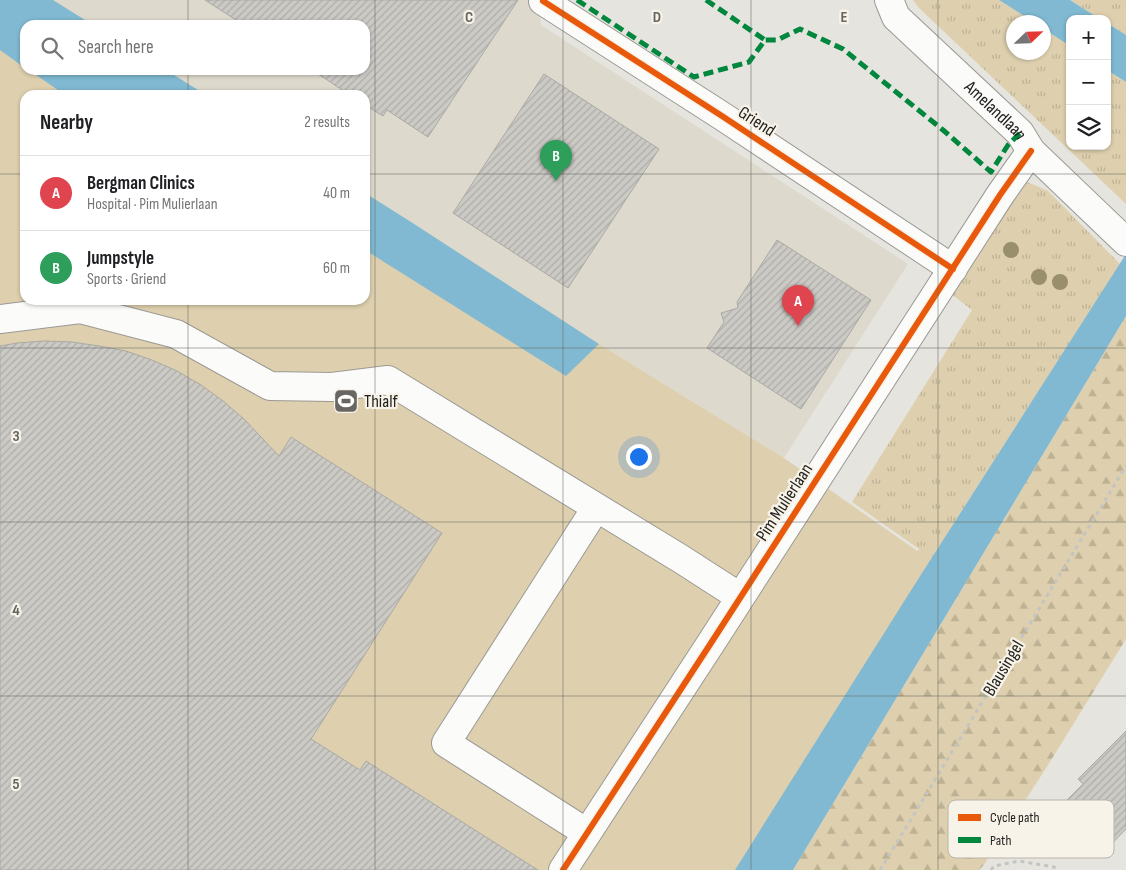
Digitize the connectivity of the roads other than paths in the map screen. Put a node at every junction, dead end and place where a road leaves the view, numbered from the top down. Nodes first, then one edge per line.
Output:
1 (889, 0) edge
2 (543, 1) edge
3 (1031, 150) junction
4 (1126, 242) edge
5 (952, 269) junction
6 (0, 318) edge
7 (596, 508) junction
8 (740, 597) junction
9 (586, 833) junction
10 (563, 870) edge

1 - 3 street, Amelandlaan
2 - 5 street, Griend
3 - 4 street, Amelandlaan
3 - 5 street, Pim Mulierlaan
5 - 8 street, Pim Mulierlaan
6 - 7 street
7 - 8 street
7 - 9 street
8 - 9 street, Pim Mulierlaan
9 - 10 street, Pim Mulierlaan

